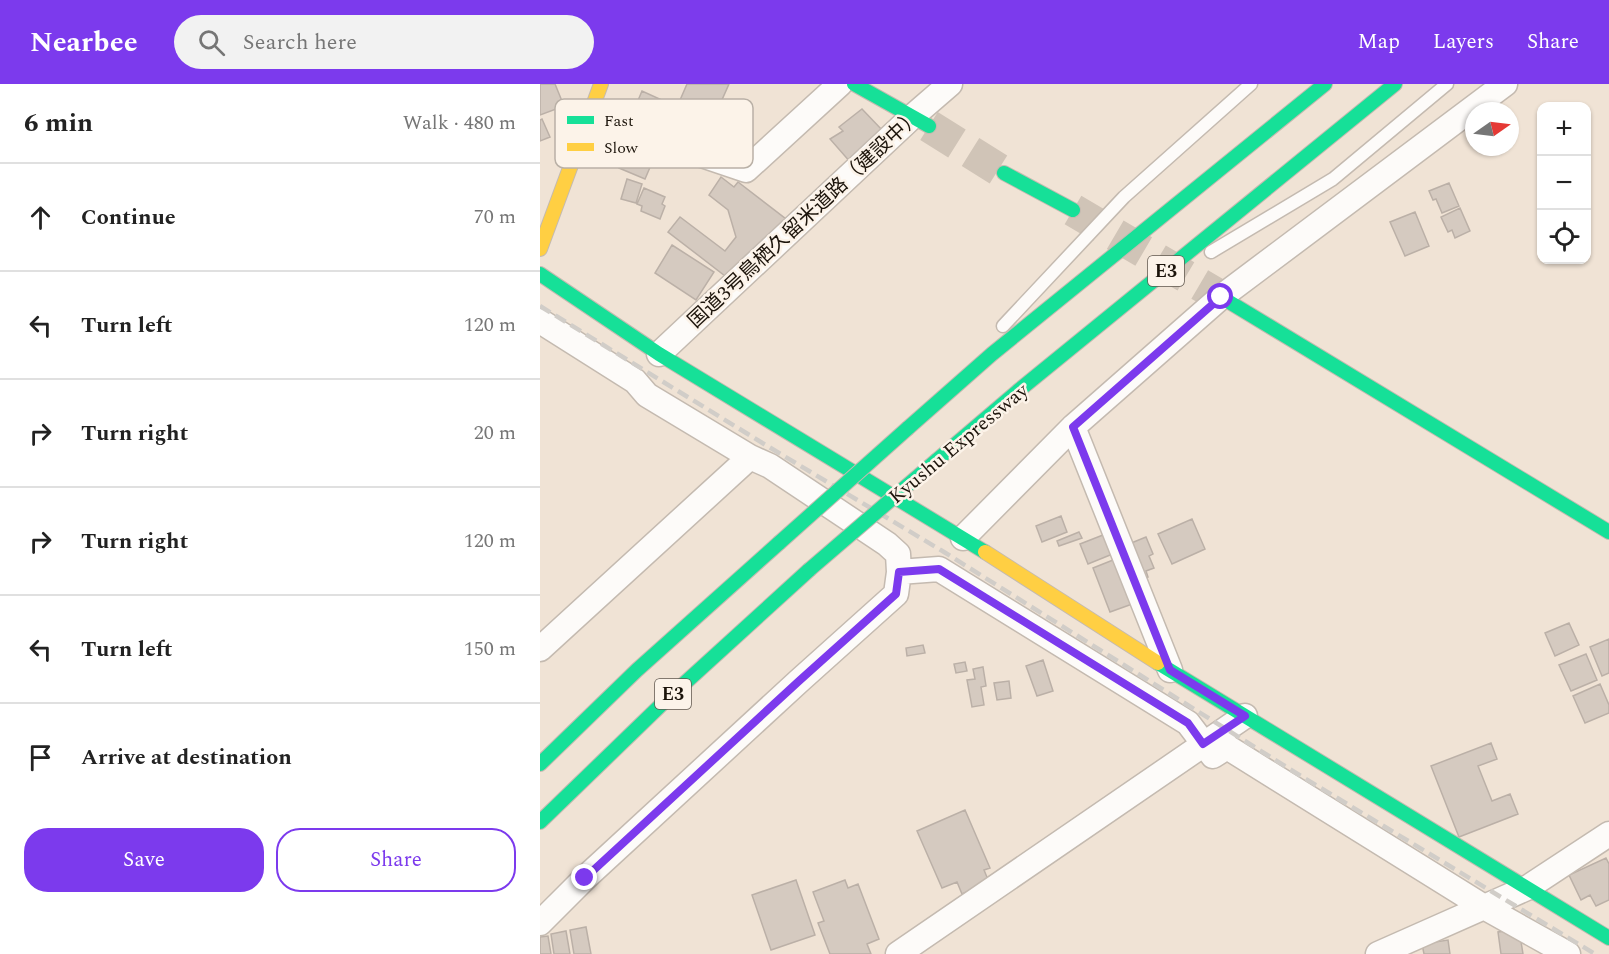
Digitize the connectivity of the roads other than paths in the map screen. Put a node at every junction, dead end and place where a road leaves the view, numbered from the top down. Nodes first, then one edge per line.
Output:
1 (601, 84) edge
2 (840, 84) edge
3 (854, 84) edge
4 (950, 84) edge
5 (1251, 84) edge
6 (1325, 84) edge
7 (1395, 84) edge
8 (1447, 84) edge
9 (1506, 84) edge
10 (596, 99) edge
11 (921, 121) junction
12 (753, 164) edge
13 (570, 168) edge
14 (1005, 173) tunnel mouth
15 (1073, 210) tunnel mouth
16 (540, 249) edge
17 (540, 274) edge
18 (1221, 297) junction
19 (1130, 300) junction
20 (540, 321) edge
21 (659, 354) junction
22 (1073, 427) junction
23 (908, 428) junction
24 (750, 457) junction
25 (1609, 532) edge
26 (963, 538) junction
27 (899, 572) junction
28 (540, 649) edge
29 (1170, 670) junction
30 (1245, 716) junction
31 (1203, 744) junction
32 (540, 764) edge
33 (540, 822) edge
34 (1609, 834) edge
35 (1527, 888) junction
36 (1484, 907) junction
37 (540, 923) edge
38 (1609, 938) edge
39 (898, 954) edge
40 (1378, 954) edge
41 (1568, 954) edge

1 - 10 main road
2 - 12 street
3 - 11 main road
4 - 11 street, 国道3号鳥栖久留米道路（建設中）
5 - 23 lane
6 - 23 main road, E3
7 - 19 main road, Kyushu Expressway / E3
8 - 19 lane
9 - 18 street
11 - 21 street, 国道3号鳥栖久留米道路（建設中）
13 - 16 main road
14 - 15 main road
17 - 21 main road
18 - 22 street
18 - 25 main road
19 - 33 main road, Kyushu Expressway / E3, bridge
20 - 24 street
21 - 26 main road
22 - 26 street
22 - 29 street
23 - 32 main road, E3, bridge
24 - 27 street
24 - 28 street
26 - 29 main road
27 - 31 street
27 - 37 street
29 - 30 main road
30 - 31 street
30 - 35 main road
31 - 36 street
31 - 39 street
34 - 35 street
35 - 36 street
35 - 38 main road
36 - 40 street
36 - 41 street

